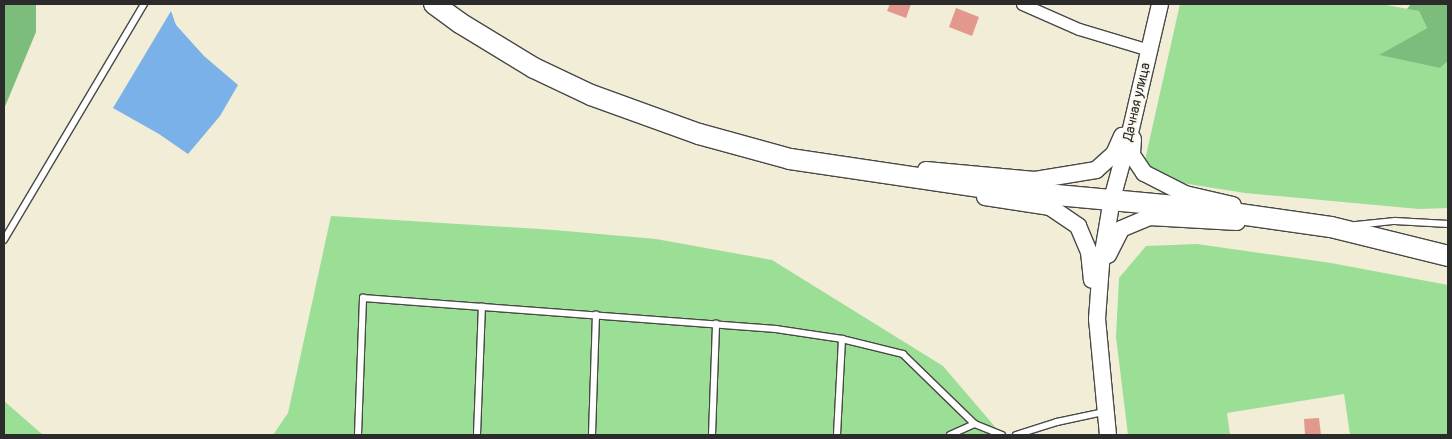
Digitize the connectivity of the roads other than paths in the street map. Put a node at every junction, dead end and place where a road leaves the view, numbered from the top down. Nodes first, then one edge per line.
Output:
1 (144, 4) edge
2 (434, 4) edge
3 (1022, 4) edge
4 (1160, 4) edge
5 (1149, 50) junction
6 (1136, 110) junction
7 (790, 159) junction
8 (1112, 199) junction
9 (1448, 224) edge
10 (1331, 227) junction
11 (4, 240) edge
12 (1448, 256) edge
13 (482, 307) junction
14 (596, 315) junction
15 (1097, 319) junction
16 (716, 324) junction
17 (842, 339) junction
18 (1104, 412) junction
19 (975, 424) junction
20 (358, 435) edge
21 (477, 435) edge
22 (592, 435) edge
23 (712, 435) edge
24 (837, 435) edge
25 (950, 435) edge
26 (1002, 435) edge
27 (1016, 435) edge
28 (1108, 435) edge

1 - 11 lane
2 - 7 highway
3 - 5 street
4 - 5 main road, Дачная улица
5 - 6 main road, Дачная улица
6 - 7 main road
6 - 8 main road, Дачная улица
6 - 10 main road
7 - 8 highway
7 - 15 main road
8 - 10 highway
8 - 15 main road, Дачная улица
9 - 10 lane
10 - 12 highway
10 - 15 main road
13 - 14 lane
13 - 20 lane
13 - 21 lane
14 - 16 lane
14 - 22 lane
15 - 18 main road
16 - 17 lane
16 - 23 lane
17 - 19 lane
17 - 24 lane
18 - 27 lane
18 - 28 main road
19 - 25 lane
19 - 26 lane

